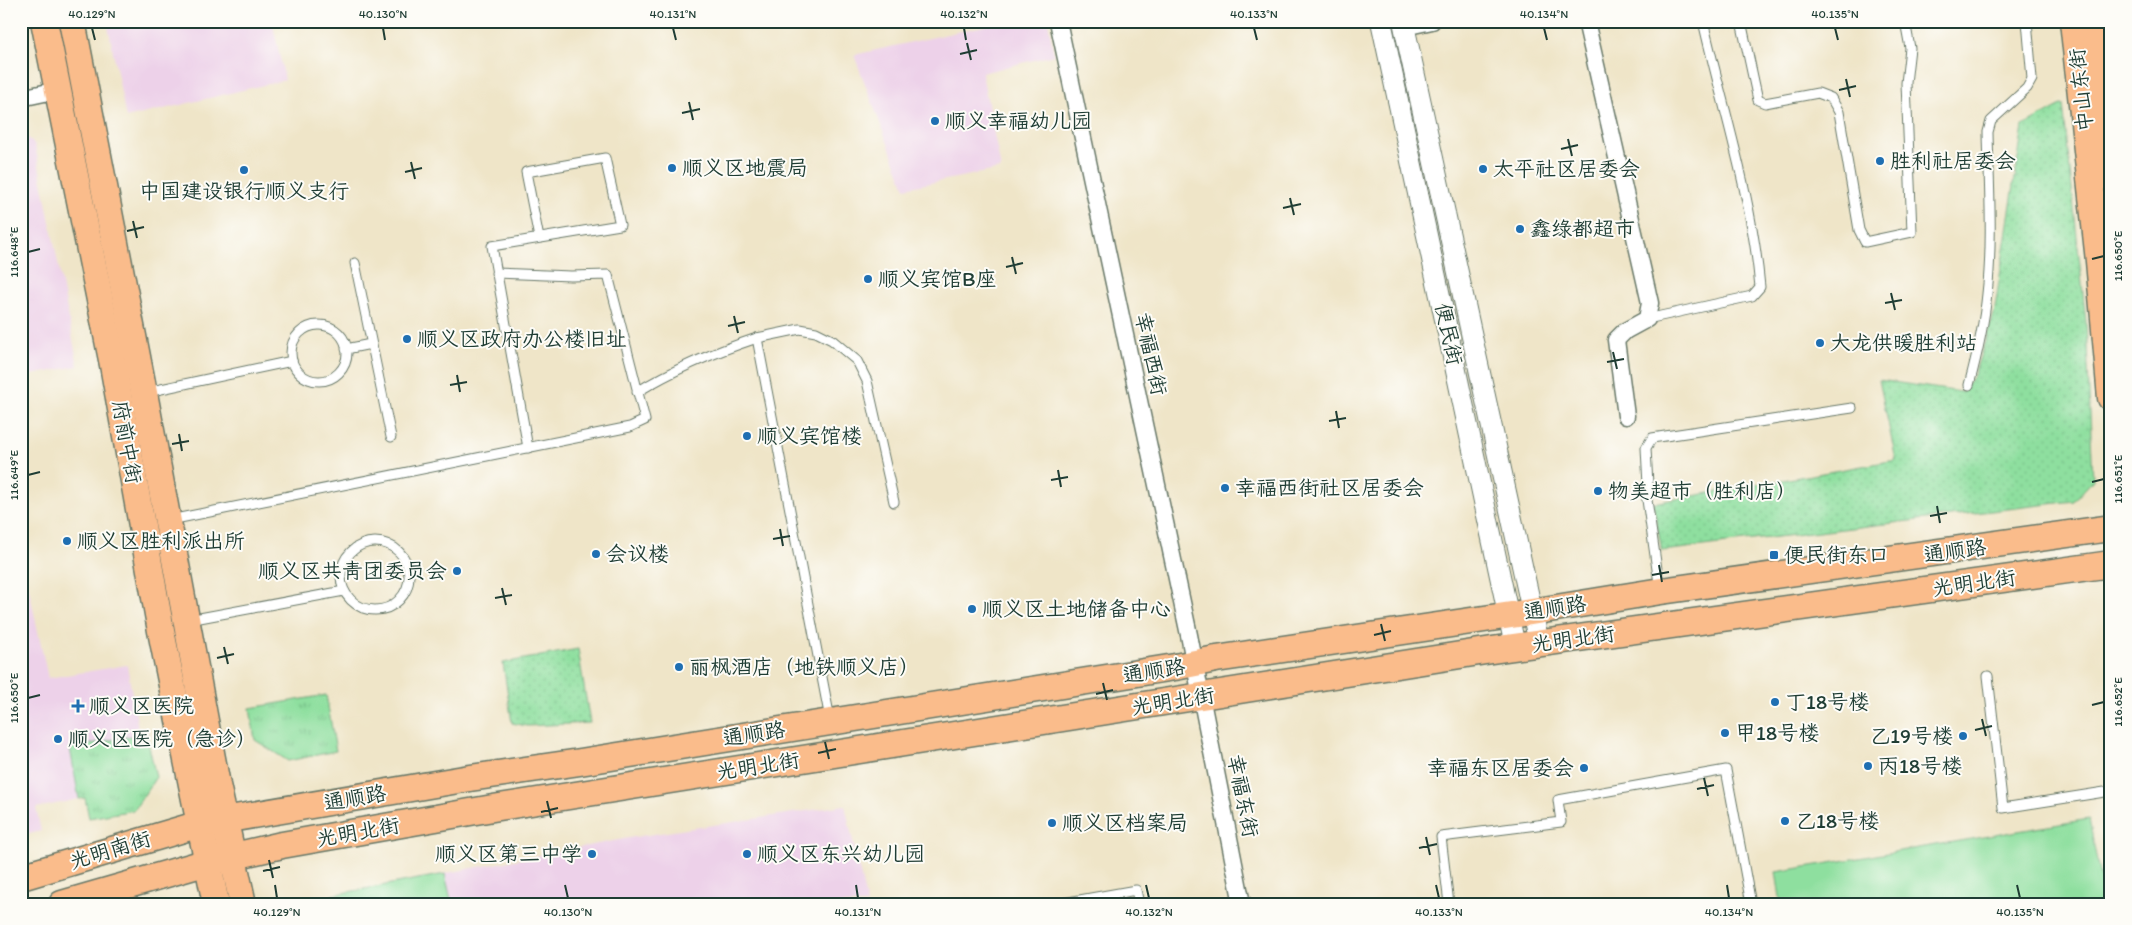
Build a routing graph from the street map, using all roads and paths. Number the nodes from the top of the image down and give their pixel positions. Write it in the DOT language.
graph roads {
  1 [pos="44,21"];
  2 [pos="72,21"];
  3 [pos="1058,21"];
  4 [pos="1381,21"];
  5 [pos="1432,21"];
  6 [pos="1586,21"];
  7 [pos="1703,21"];
  8 [pos="1741,21"];
  9 [pos="1905,21"];
  10 [pos="2027,21"];
  11 [pos="2066,21"];
  12 [pos="2073,21"];
  13 [pos="2092,21"];
  14 [pos="1404,24"];
  15 [pos="2078,58"];
  16 [pos="2105,84"];
  17 [pos="58,90"];
  18 [pos="21,98"];
  19 [pos="2111,178"];
  20 [pos="539,238"];
  21 [pos="355,263"];
  22 [pos="496,273"];
  23 [pos="1648,319"];
  24 [pos="757,338"];
  25 [pos="371,344"];
  26 [pos="346,349"];
  27 [pos="292,361"];
  28 [pos="1969,385"];
  29 [pos="637,392"];
  30 [pos="144,393"];
  31 [pos="2111,398"];
  32 [pos="1852,408"];
  33 [pos="1626,416"];
  34 [pos="391,437"];
  35 [pos="528,448"];
  36 [pos="894,502"];
  37 [pos="167,521"];
  38 [pos="2111,528"];
  39 [pos="2111,564"];
  40 [pos="344,591"];
  41 [pos="1660,591"];
  42 [pos="1520,614"];
  43 [pos="187,621"];
  44 [pos="1527,645"];
  45 [pos="1194,664"];
  46 [pos="1988,676"];
  47 [pos="1200,696"];
  48 [pos="831,721"];
  49 [pos="2111,791"];
  50 [pos="226,819"];
  51 [pos="200,824"];
  52 [pos="234,856"];
  53 [pos="208,862"];
  54 [pos="21,877"];
  55 [pos="62,904"];
  56 [pos="216,904"];
  57 [pos="243,904"];
  58 [pos="1057,904"];
  59 [pos="1139,904"];
  60 [pos="1242,904"];
  61 [pos="1449,904"];
  62 [pos="1751,904"];
  1 -- 17 [label="main road, 府前中街"];
  2 -- 30 [label="main road, 府前中街"];
  3 -- 45 [label="street, 幸福西街"];
  4 -- 42 [label="street, 便民街"];
  5 -- 14 [label="street"];
  6 -- 23 [label="street"];
  7 -- 23 [label="lane"];
  8 -- 9 [label="lane"];
  10 -- 28 [label="lane"];
  11 -- 15 [label="main road"];
  12 -- 15 [label="main road, 中山东街"];
  13 -- 16 [label="main road, 中山东街"];
  14 -- 42 [label="street, 便民街"];
  15 -- 31 [label="main road, 中山东街"];
  16 -- 19 [label="main road, 中山东街"];
  17 -- 18 [label="street"];
  17 -- 51 [label="main road, 府前中街"];
  20 -- 20 [label="lane"];
  20 -- 22 [label="lane"];
  21 -- 25 [label="lane"];
  22 -- 29 [label="lane"];
  22 -- 35 [label="lane"];
  23 -- 33 [label="street"];
  24 -- 29 [label="lane"];
  24 -- 36 [label="lane"];
  24 -- 48 [label="lane"];
  25 -- 26 [label="lane"];
  25 -- 34 [label="lane"];
  26 -- 27 [label="lane"];
  26 -- 27 [label="lane"];
  27 -- 30 [label="lane"];
  29 -- 35 [label="lane"];
  30 -- 37 [label="main road, 府前中街"];
  32 -- 41 [label="lane"];
  35 -- 37 [label="lane"];
  37 -- 43 [label="main road, 府前中街"];
  38 -- 41 [label="main road, 通顺路"];
  39 -- 44 [label="main road, 光明北街"];
  40 -- 40 [label="lane"];
  40 -- 43 [label="lane"];
  41 -- 42 [label="main road, 通顺路"];
  42 -- 44 [label="street, 便民街"];
  42 -- 45 [label="main road, 通顺路"];
  43 -- 50 [label="main road, 府前中街"];
  44 -- 47 [label="main road, 光明北街"];
  45 -- 47 [label="street, 幸福西街"];
  45 -- 48 [label="main road, 通顺路"];
  46 -- 49 [label="lane"];
  47 -- 52 [label="main road, 光明北街"];
  47 -- 60 [label="street, 幸福东街"];
  48 -- 50 [label="main road, 通顺路"];
  50 -- 51 [label="main road, 通顺路"];
  50 -- 52 [label="main road, 府前中街"];
  51 -- 53 [label="main road, 府前中街"];
  51 -- 54 [label="main road, 光明南街"];
  52 -- 53 [label="main road, 光明北街"];
  52 -- 57 [label="main road, 府前中街"];
  53 -- 55 [label="main road"];
  53 -- 56 [label="main road, 府前中街"];
  58 -- 59 [label="lane"];
  61 -- 62 [label="lane"];
}
